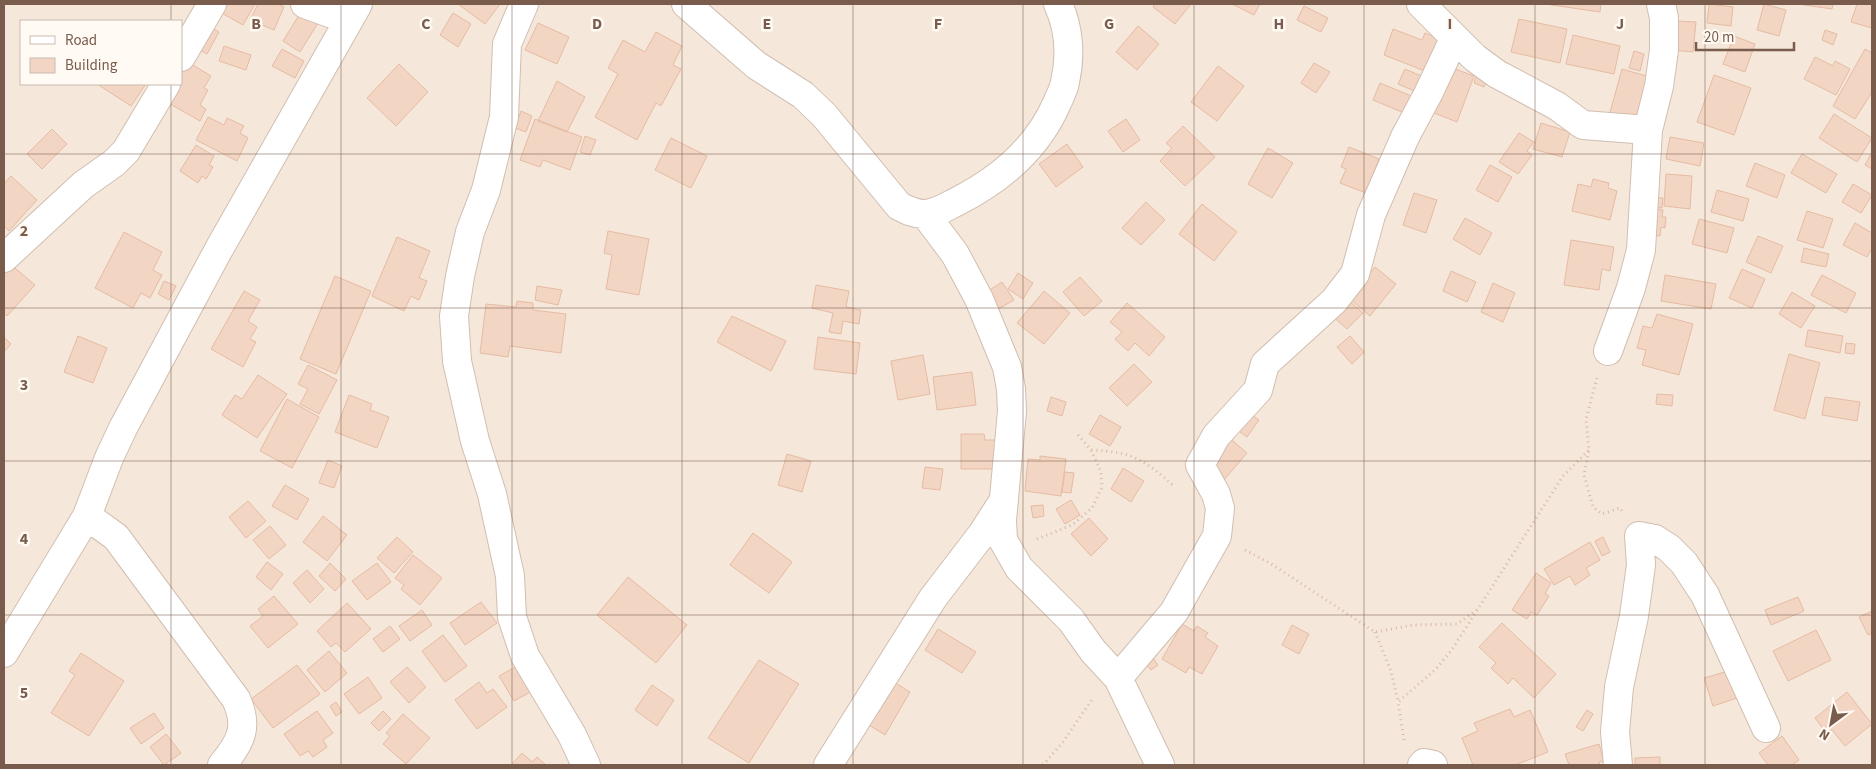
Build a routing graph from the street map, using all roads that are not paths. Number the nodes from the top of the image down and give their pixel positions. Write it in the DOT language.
graph roads {
  1 [pos="212,4"];
  2 [pos="304,4"];
  3 [pos="524,4"];
  4 [pos="686,4"];
  5 [pos="1058,4"];
  6 [pos="1421,4"];
  7 [pos="1661,4"];
  8 [pos="353,12"];
  9 [pos="1454,39"];
  10 [pos="182,55"];
  11 [pos="165,85"];
  12 [pos="1648,130"];
  13 [pos="925,214"];
  14 [pos="4,258"];
  15 [pos="1608,351"];
  16 [pos="1005,499"];
  17 [pos="87,516"];
  18 [pos="4,653"];
  19 [pos="1118,678"];
  20 [pos="1766,728"];
  21 [pos="1414,757"];
  22 [pos="222,765"];
  23 [pos="586,765"];
  24 [pos="828,765"];
  25 [pos="1160,765"];
  26 [pos="1432,765"];
  27 [pos="1618,765"];
  1 -- 10 [label="street"];
  2 -- 8 [label="street"];
  3 -- 23 [label="street"];
  4 -- 13 [label="street"];
  5 -- 13 [label="street"];
  6 -- 9 [label="street"];
  7 -- 12 [label="street"];
  8 -- 17 [label="street"];
  9 -- 12 [label="street"];
  9 -- 19 [label="street"];
  11 -- 14 [label="street"];
  12 -- 15 [label="street"];
  13 -- 16 [label="street"];
  16 -- 19 [label="street"];
  16 -- 24 [label="street"];
  17 -- 18 [label="street"];
  17 -- 22 [label="street"];
  19 -- 25 [label="street"];
  20 -- 27 [label="street"];
  21 -- 26 [label="street"];
}
